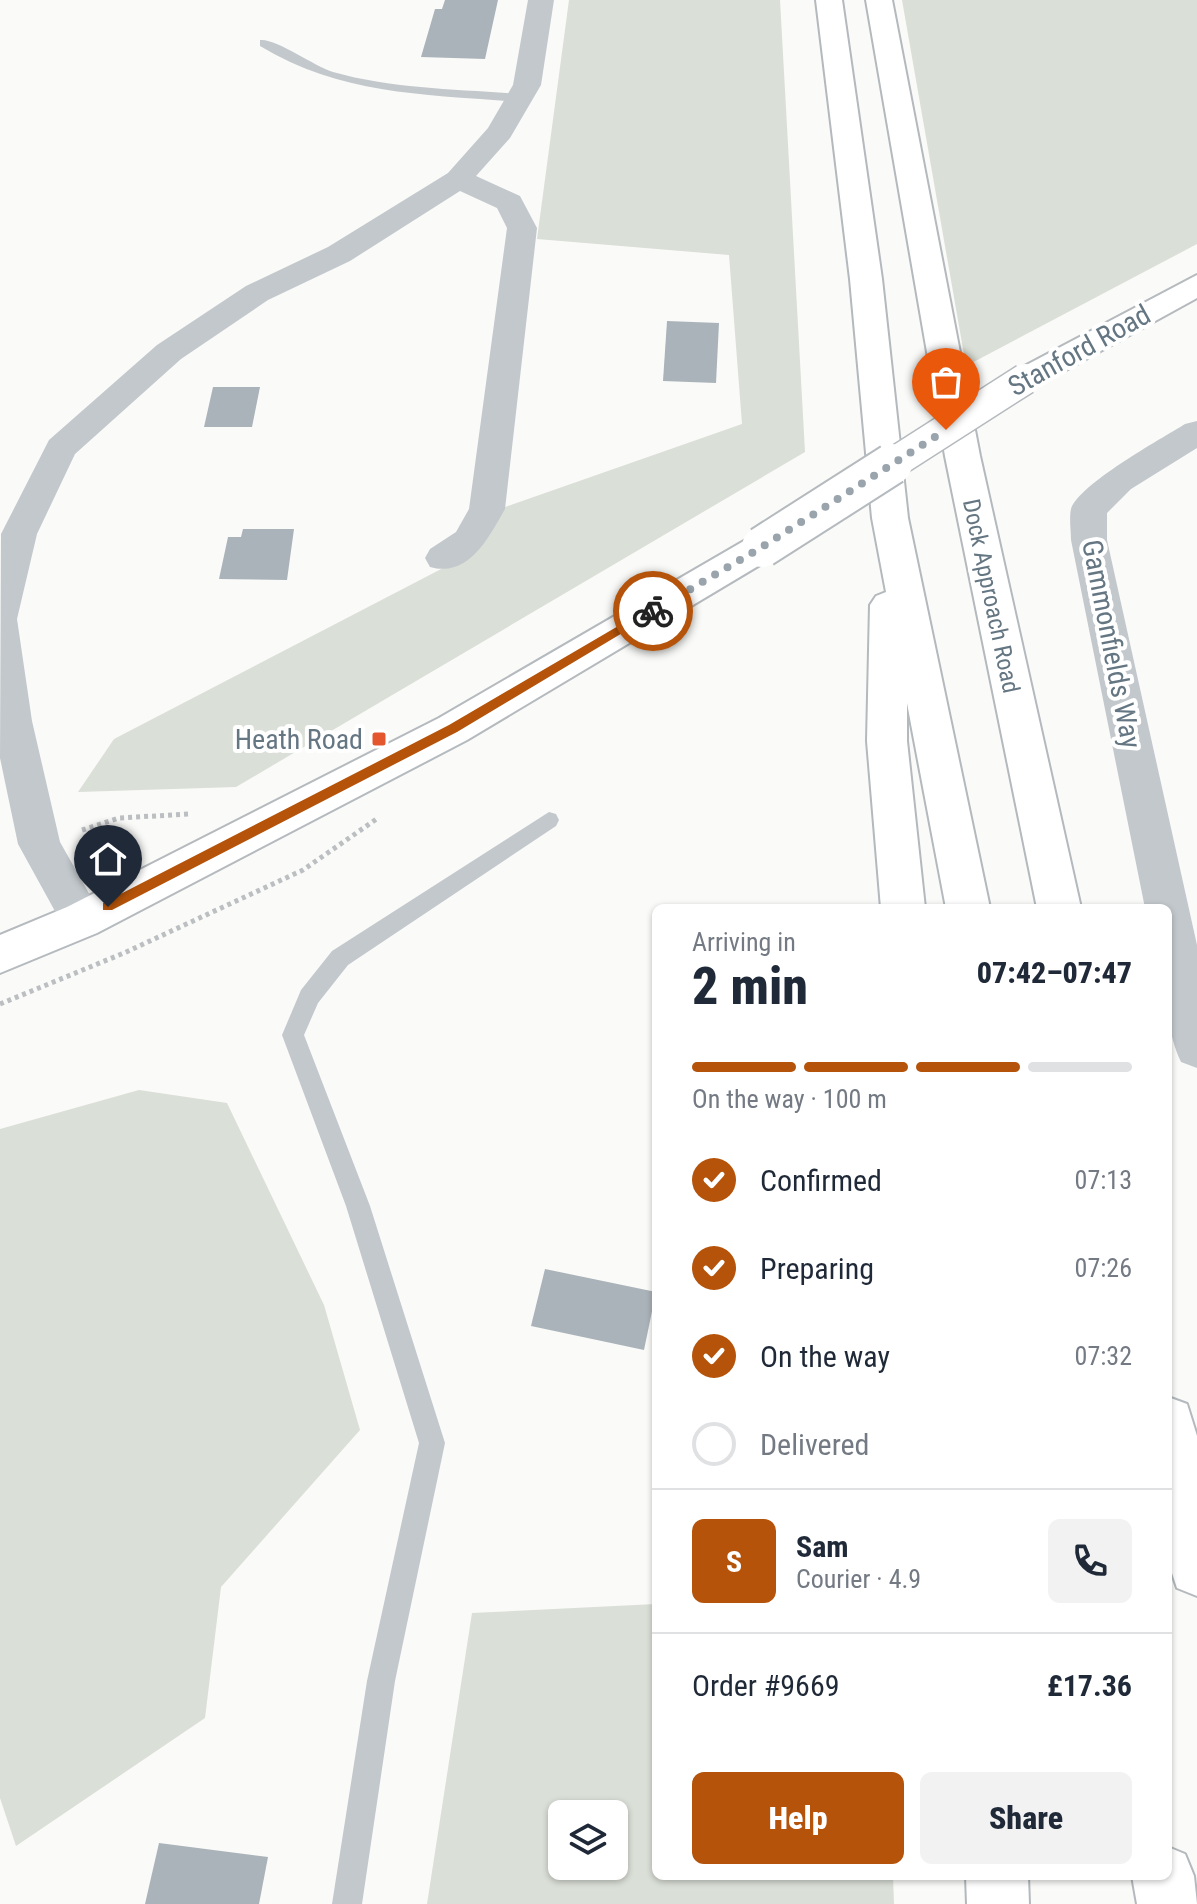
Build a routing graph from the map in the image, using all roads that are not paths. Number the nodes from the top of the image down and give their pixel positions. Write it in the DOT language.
graph roads {
  1 [pos="541,0"];
  2 [pos="829,0"];
  3 [pos="879,0"];
  4 [pos="265,43"];
  5 [pos="519,98"];
  6 [pos="458,179"];
  7 [pos="1197,285"];
  8 [pos="1197,432"];
  9 [pos="890,518"];
  10 [pos="443,558"];
  11 [pos="0,620"];
  12 [pos="549,820"];
  13 [pos="903,904"];
  14 [pos="967,904"];
  15 [pos="1058,904"];
  16 [pos="1167,904"];
  17 [pos="82,920"];
  18 [pos="1172,929"];
  19 [pos="0,955"];
  20 [pos="1197,1048"];
  21 [pos="1172,1443"];
  22 [pos="1197,1568"];
  23 [pos="997,1880"];
  24 [pos="1164,1880"];
  25 [pos="347,1904"];
  26 [pos="998,1904"];
  27 [pos="1168,1904"];
  1 -- 5 [label="street"];
  2 -- 9 [label="main road"];
  3 -- 15 [label="main road, Dock Approach Road"];
  4 -- 5 [label="lane"];
  5 -- 6 [label="street"];
  6 -- 10 [label="street"];
  6 -- 11 [label="street"];
  7 -- 17 [label="main road, Stanford Road, bridge"];
  8 -- 16 [label="street, Gammonfields Way"];
  9 -- 13 [label="main road"];
  9 -- 14 [label="main road"];
  11 -- 17 [label="street"];
  12 -- 25 [label="lane"];
  17 -- 19 [label="main road, Stanford Road"];
  18 -- 20 [label="street, Gammonfields Way"];
  21 -- 22 [label="main road"];
  23 -- 26 [label="main road"];
  24 -- 27 [label="main road"];
}
